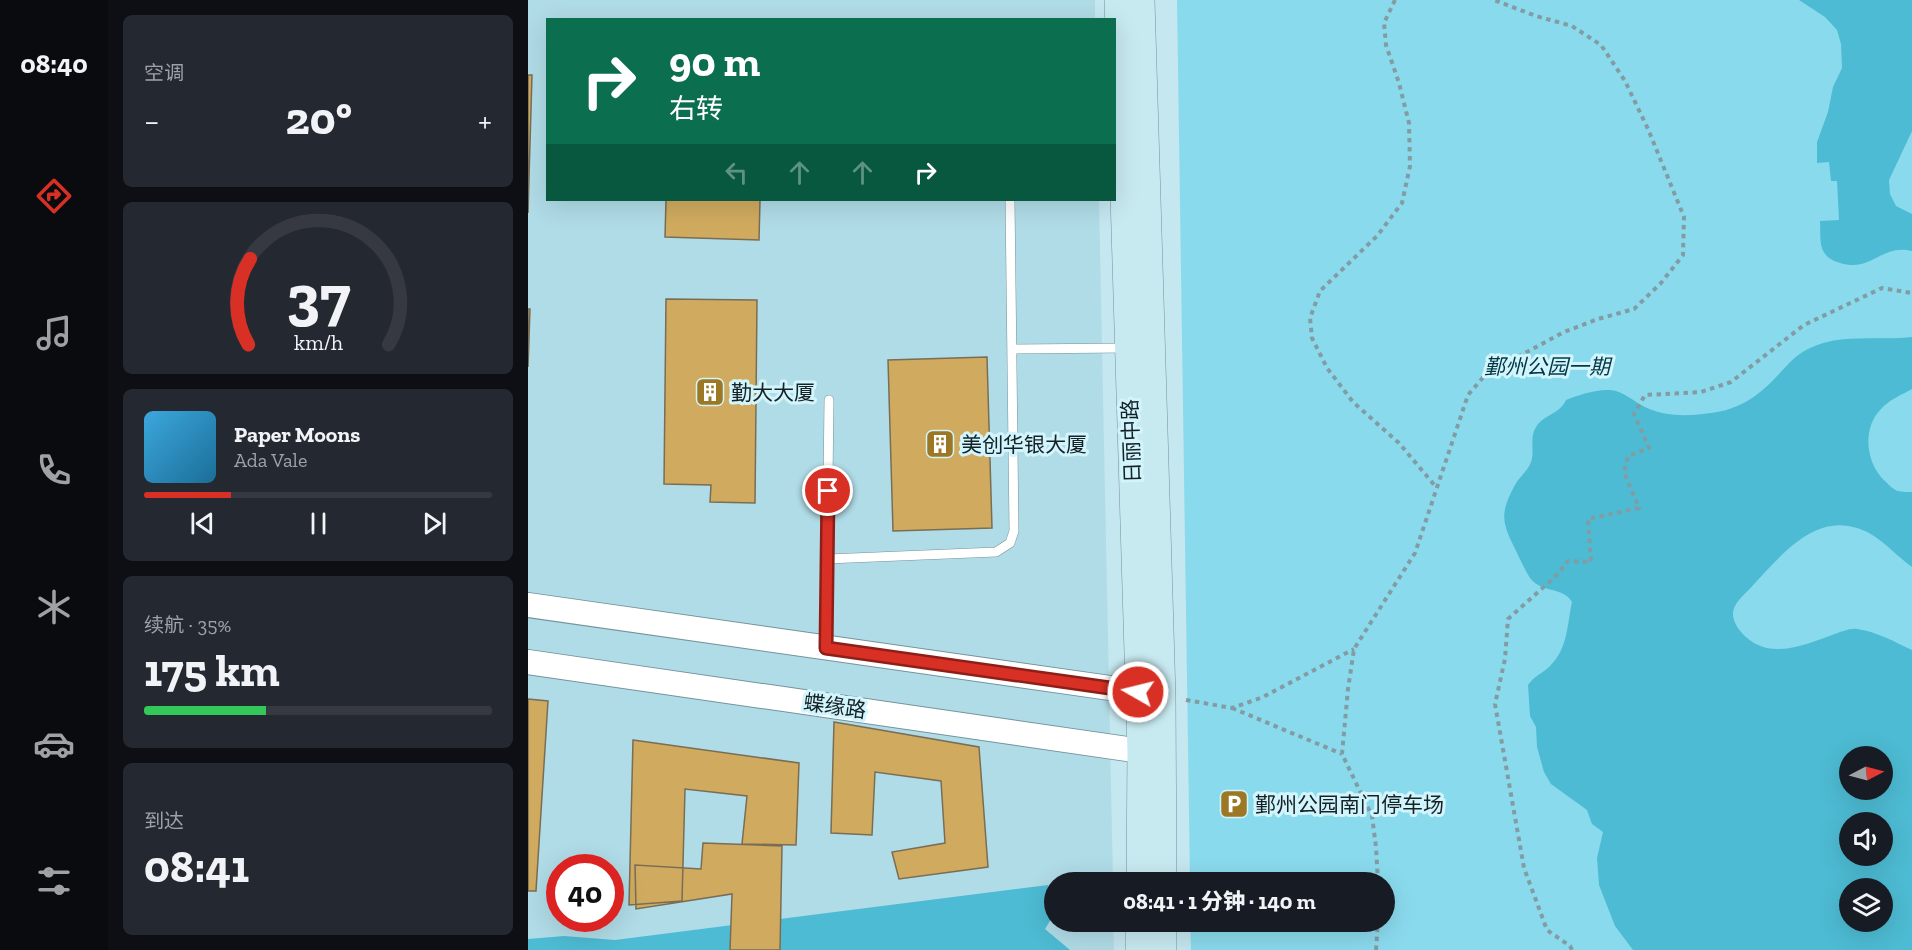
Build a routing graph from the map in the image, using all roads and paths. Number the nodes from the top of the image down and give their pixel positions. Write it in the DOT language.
graph roads {
  1 [pos="1118,0"];
  2 [pos="1141,0"];
  3 [pos="1395,0"];
  4 [pos="1494,0"];
  5 [pos="1010,201"];
  6 [pos="1912,293"];
  7 [pos="1128,348"];
  8 [pos="1012,349"];
  9 [pos="829,400"];
  10 [pos="1437,487"];
  11 [pos="827,560"];
  12 [pos="528,605"];
  13 [pos="826,648"];
  14 [pos="1354,649"];
  15 [pos="528,662"];
  16 [pos="1150,694"];
  17 [pos="1232,708"];
  18 [pos="1141,752"];
  19 [pos="1342,754"];
  20 [pos="1140,872"];
  21 [pos="1162,872"];
  22 [pos="1377,872"];
  23 [pos="1139,932"];
  24 [pos="1163,932"];
  25 [pos="1377,932"];
  26 [pos="1139,950"];
  27 [pos="1163,950"];
  28 [pos="1376,950"];
  29 [pos="1572,950"];
  1 -- 7 [label="main road, 日丽中路"];
  2 -- 16 [label="main road, 日丽中路"];
  3 -- 10 [label="path"];
  4 -- 10 [label="path"];
  5 -- 8 [label="lane"];
  6 -- 29 [label="path"];
  7 -- 8 [label="lane"];
  7 -- 16 [label="main road, 日丽中路"];
  8 -- 11 [label="lane"];
  9 -- 11 [label="lane"];
  10 -- 14 [label="path"];
  11 -- 13 [label="lane"];
  12 -- 13 [label="street"];
  13 -- 16 [label="street"];
  14 -- 17 [label="path"];
  14 -- 19 [label="path"];
  15 -- 18 [label="street, 蝶缘路"];
  16 -- 17 [label="path"];
  16 -- 18 [label="main road, 日丽中路"];
  16 -- 21 [label="main road"];
  17 -- 19 [label="path"];
  18 -- 20 [label="main road, 日丽中路"];
  19 -- 22 [label="path"];
  23 -- 26 [label="main road"];
  24 -- 27 [label="main road"];
  25 -- 28 [label="path"];
}
